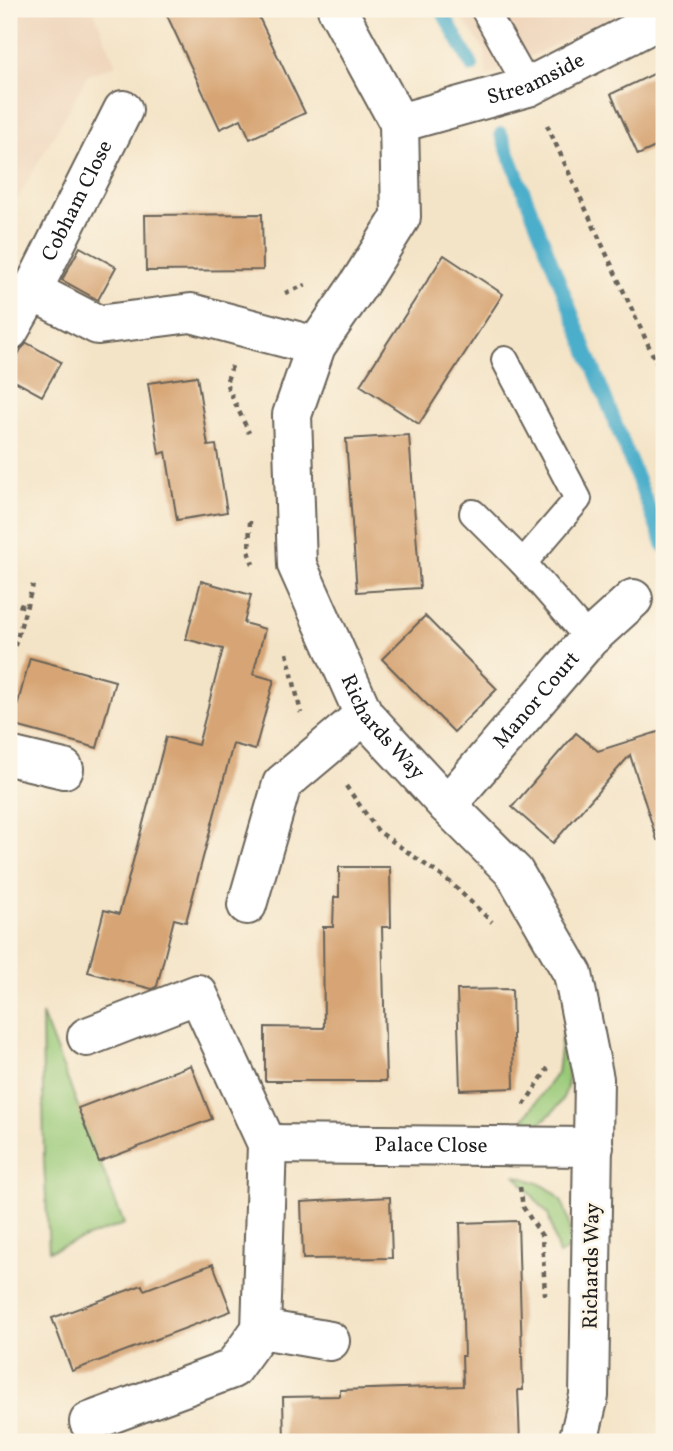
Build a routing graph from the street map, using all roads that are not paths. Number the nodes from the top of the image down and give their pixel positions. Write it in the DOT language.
graph roads {
  1 [pos="337,9"];
  2 [pos="484,9"];
  3 [pos="664,17"];
  4 [pos="528,87"];
  5 [pos="123,110"];
  6 [pos="399,123"];
  7 [pos="32,291"];
  8 [pos="9,331"];
  9 [pos="316,346"];
  10 [pos="505,360"];
  11 [pos="473,513"];
  12 [pos="523,563"];
  13 [pos="633,599"];
  14 [pos="589,639"];
  15 [pos="364,715"];
  16 [pos="9,756"];
  17 [pos="64,769"];
  18 [pos="447,805"];
  19 [pos="247,905"];
  20 [pos="87,1037"];
  21 [pos="267,1144"];
  22 [pos="594,1147"];
  23 [pos="261,1329"];
  24 [pos="330,1341"];
  25 [pos="89,1422"];
  26 [pos="578,1442"];
  1 -- 6 [label="street, Richards Way"];
  2 -- 4 [label="lane"];
  3 -- 4 [label="street, Streamside"];
  4 -- 6 [label="street, Streamside"];
  5 -- 7 [label="street, Cobham Close"];
  6 -- 9 [label="street, Richards Way"];
  7 -- 8 [label="street, Cobham Close"];
  7 -- 9 [label="street"];
  9 -- 15 [label="street, Richards Way"];
  10 -- 12 [label="lane"];
  11 -- 12 [label="lane"];
  12 -- 14 [label="lane"];
  13 -- 14 [label="street, Manor Court"];
  14 -- 18 [label="street, Manor Court"];
  15 -- 18 [label="street, Richards Way"];
  15 -- 19 [label="street"];
  16 -- 17 [label="street"];
  18 -- 22 [label="street, Richards Way"];
  20 -- 21 [label="street"];
  21 -- 22 [label="street, Palace Close"];
  21 -- 23 [label="street"];
  22 -- 26 [label="street, Richards Way"];
  23 -- 24 [label="street"];
  23 -- 25 [label="street"];
}
